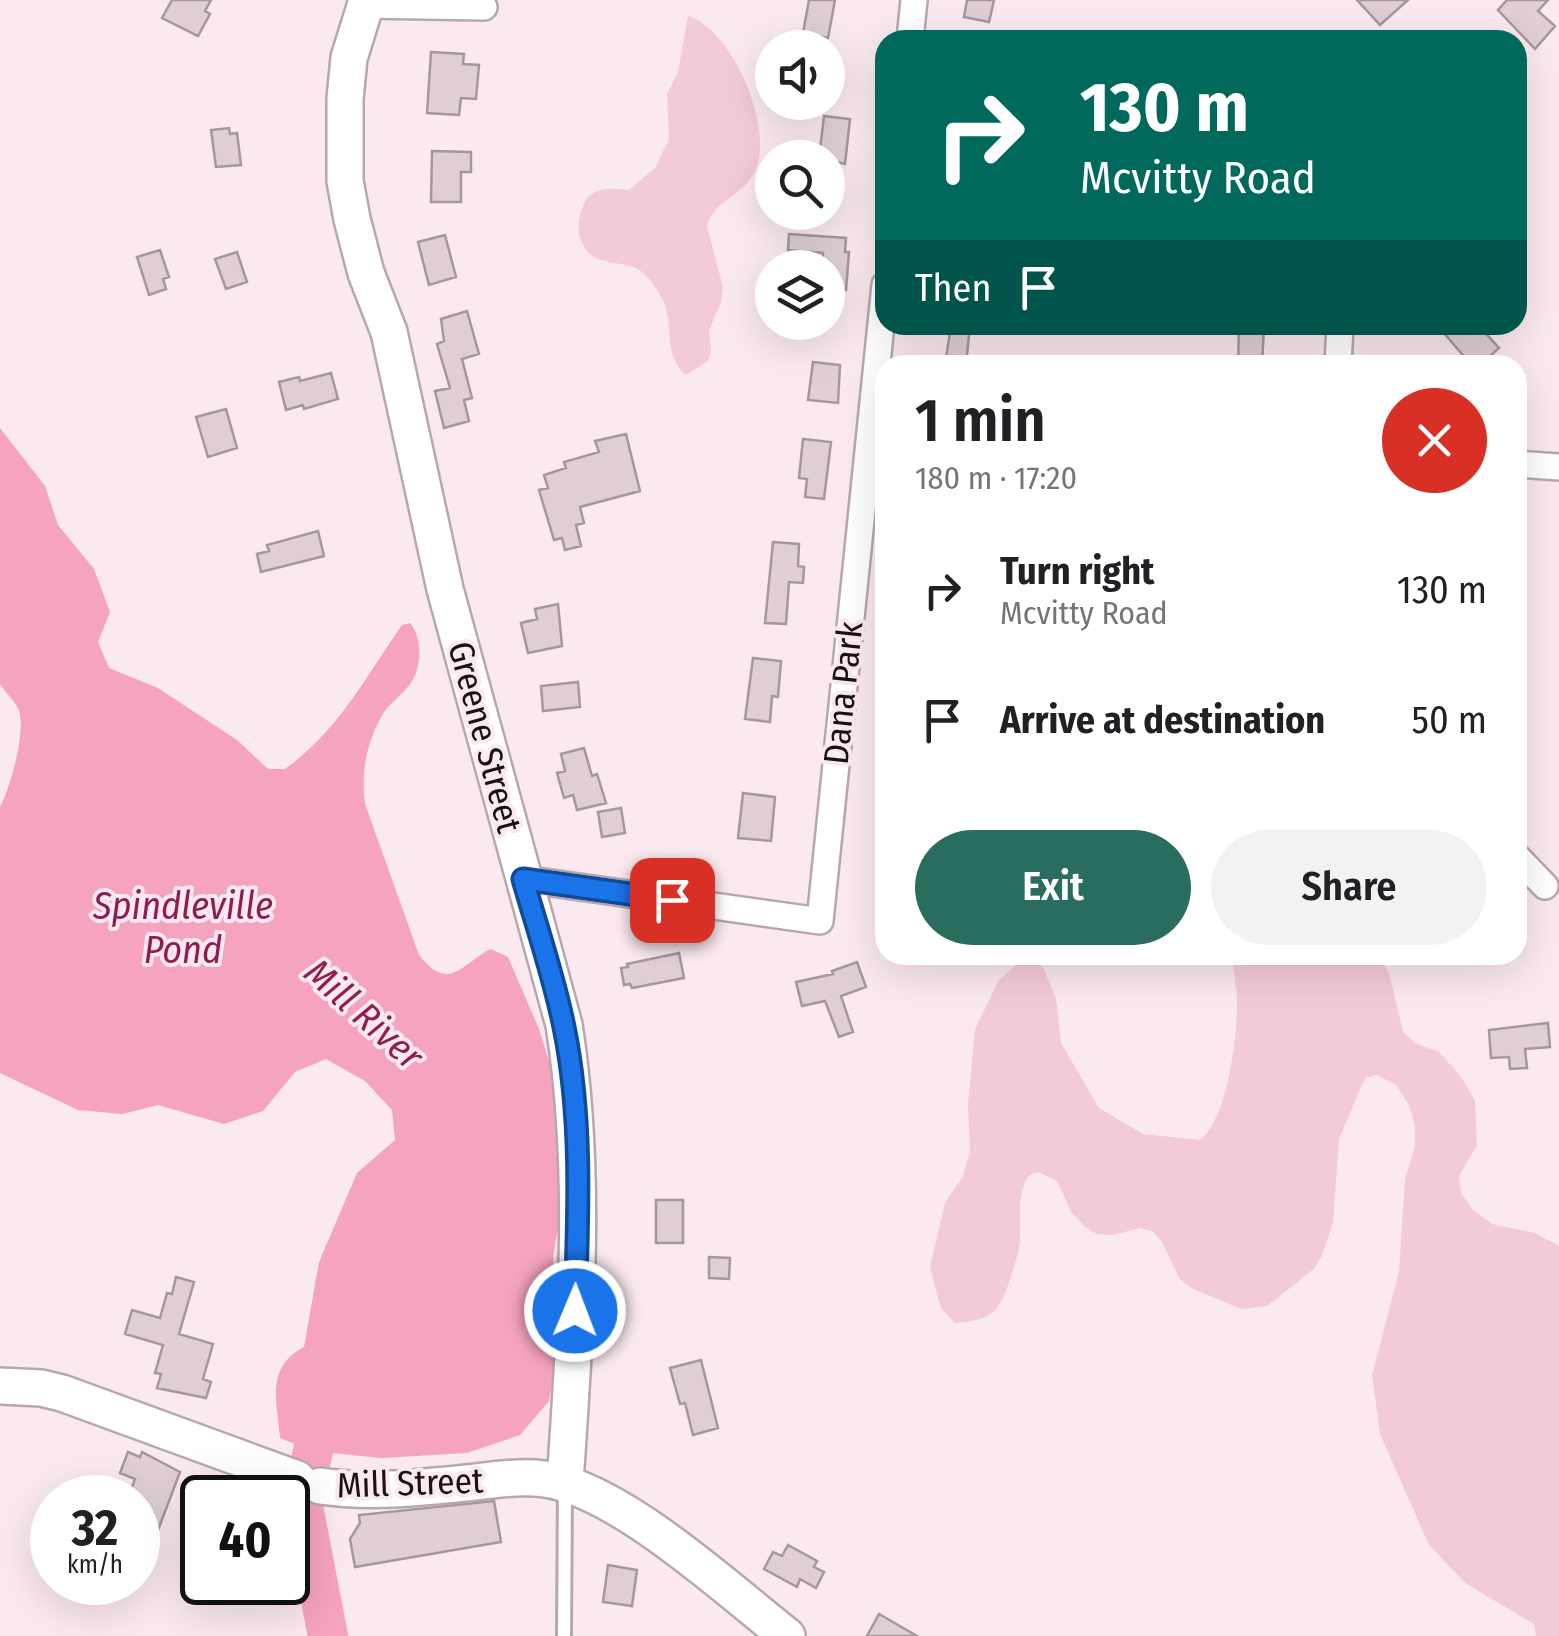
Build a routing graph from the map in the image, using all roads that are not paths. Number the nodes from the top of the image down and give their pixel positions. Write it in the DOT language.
graph roads {
  1 [pos="914,0"];
  2 [pos="366,2"];
  3 [pos="484,7"];
  4 [pos="911,30"];
  5 [pos="875,384"];
  6 [pos="1527,465"];
  7 [pos="1559,467"];
  8 [pos="1527,868"];
  9 [pos="523,879"];
  10 [pos="1544,886"];
  11 [pos="0,1386"];
  12 [pos="566,1483"];
  13 [pos="564,1636"];
  14 [pos="787,1636"];
  1 -- 4 [label="street"];
  2 -- 3 [label="street"];
  2 -- 9 [label="street, Greene Street"];
  5 -- 9 [label="street, Dana Park"];
  6 -- 7 [label="street"];
  8 -- 10 [label="street"];
  9 -- 12 [label="street, Greene Street"];
  11 -- 12 [label="street, Mill Street"];
  12 -- 13 [label="lane"];
  12 -- 14 [label="street, Mill Street"];
}
